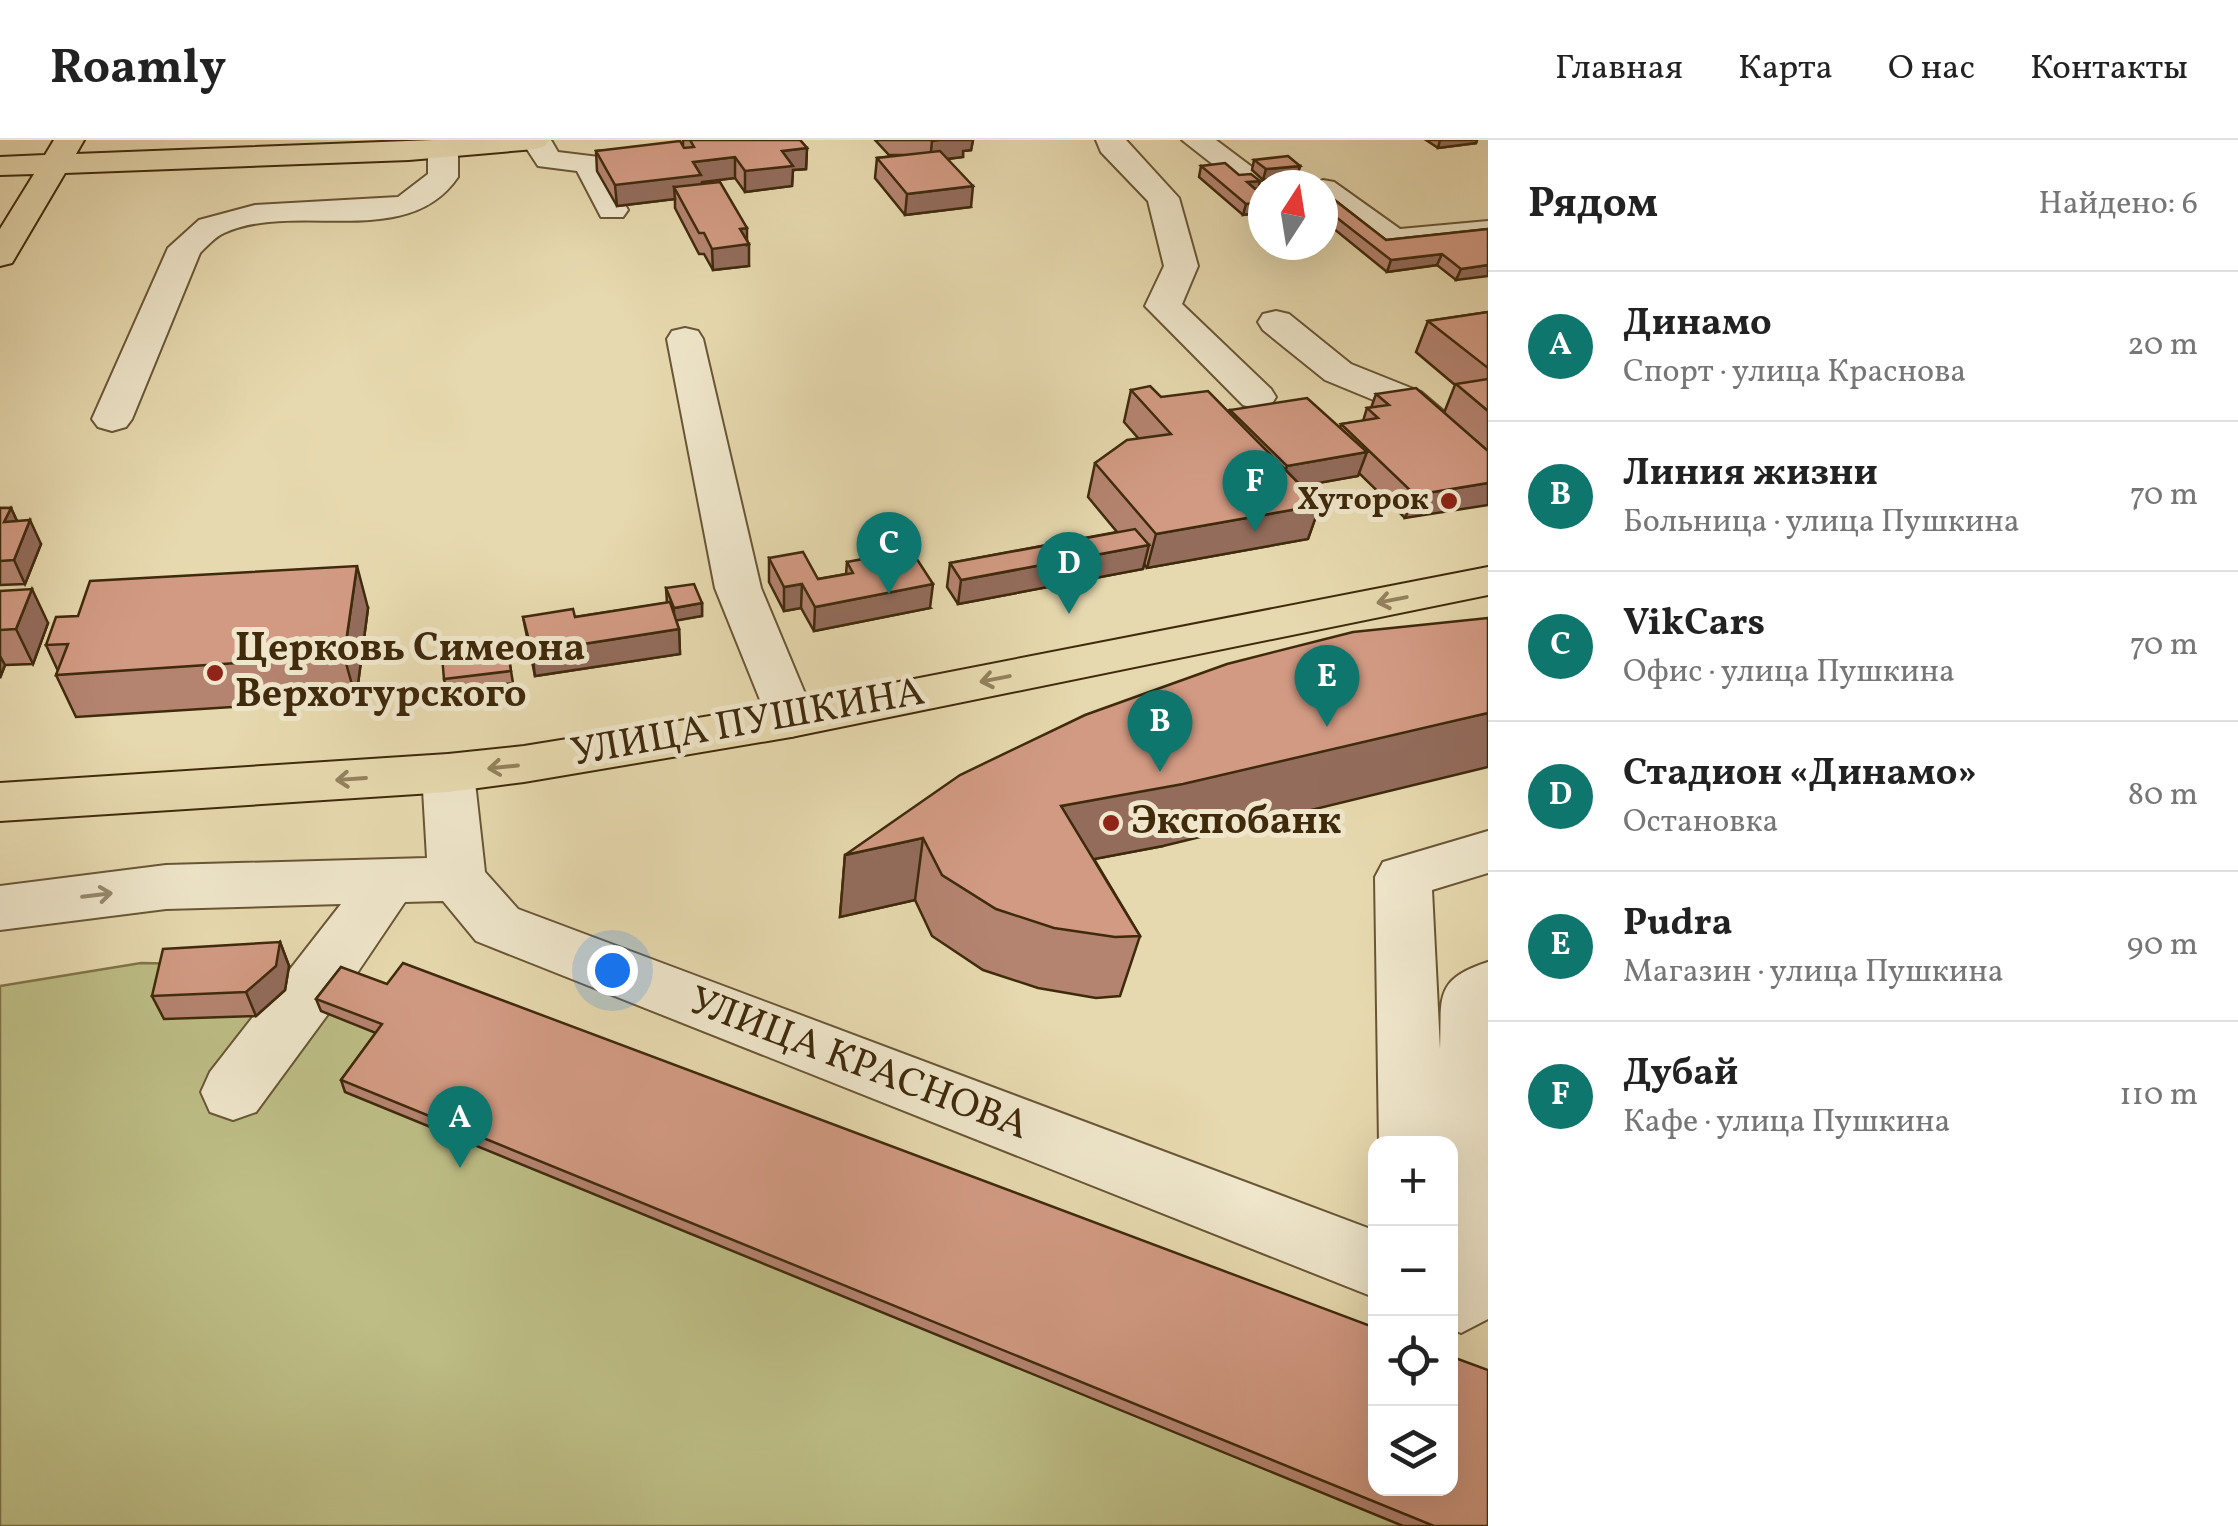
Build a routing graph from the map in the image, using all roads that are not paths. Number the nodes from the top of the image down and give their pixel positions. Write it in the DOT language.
graph roads {
  1 [pos="535,140"];
  2 [pos="1111,140"];
  3 [pos="1198,140"];
  4 [pos="460,145"];
  5 [pos="62,152"];
  6 [pos="0,166"];
  7 [pos="1248,177"];
  8 [pos="1338,200"];
  9 [pos="612,210"];
  10 [pos="1488,230"];
  11 [pos="0,256"];
  12 [pos="1276,322"];
  13 [pos="684,338"];
  14 [pos="1257,397"];
  15 [pos="112,419"];
  16 [pos="1488,470"];
  17 [pos="1488,580"];
  18 [pos="790,720"];
  19 [pos="448,773"];
  20 [pos="0,802"];
  21 [pos="1488,852"];
  22 [pos="457,879"];
  23 [pos="388,882"];
  24 [pos="0,908"];
  25 [pos="1488,986"];
  26 [pos="233,1092"];
  27 [pos="1412,1136"];
  28 [pos="1368,1263"];
  29 [pos="1466,1300"];
  1 -- 4 [label="main road"];
  1 -- 9 [label="street"];
  2 -- 14 [label="street"];
  3 -- 7 [label="street"];
  4 -- 5 [label="main road"];
  4 -- 15 [label="street"];
  5 -- 6 [label="main road"];
  5 -- 11 [label="main road"];
  8 -- 10 [label="street"];
  12 -- 16 [label="street"];
  13 -- 18 [label="street"];
  17 -- 18 [label="main road, УЛИЦА ПУШКИНА, one-way"];
  18 -- 19 [label="main road, УЛИЦА ПУШКИНА, one-way"];
  19 -- 20 [label="main road, УЛИЦА ПУШКИНА, one-way"];
  19 -- 22 [label="street"];
  21 -- 27 [label="street"];
  22 -- 23 [label="street"];
  22 -- 28 [label="street, УЛИЦА КРАСНОВА"];
  24 -- 23 [label="street, one-way"];
  23 -- 26 [label="street"];
  25 -- 29 [label="street"];
}
